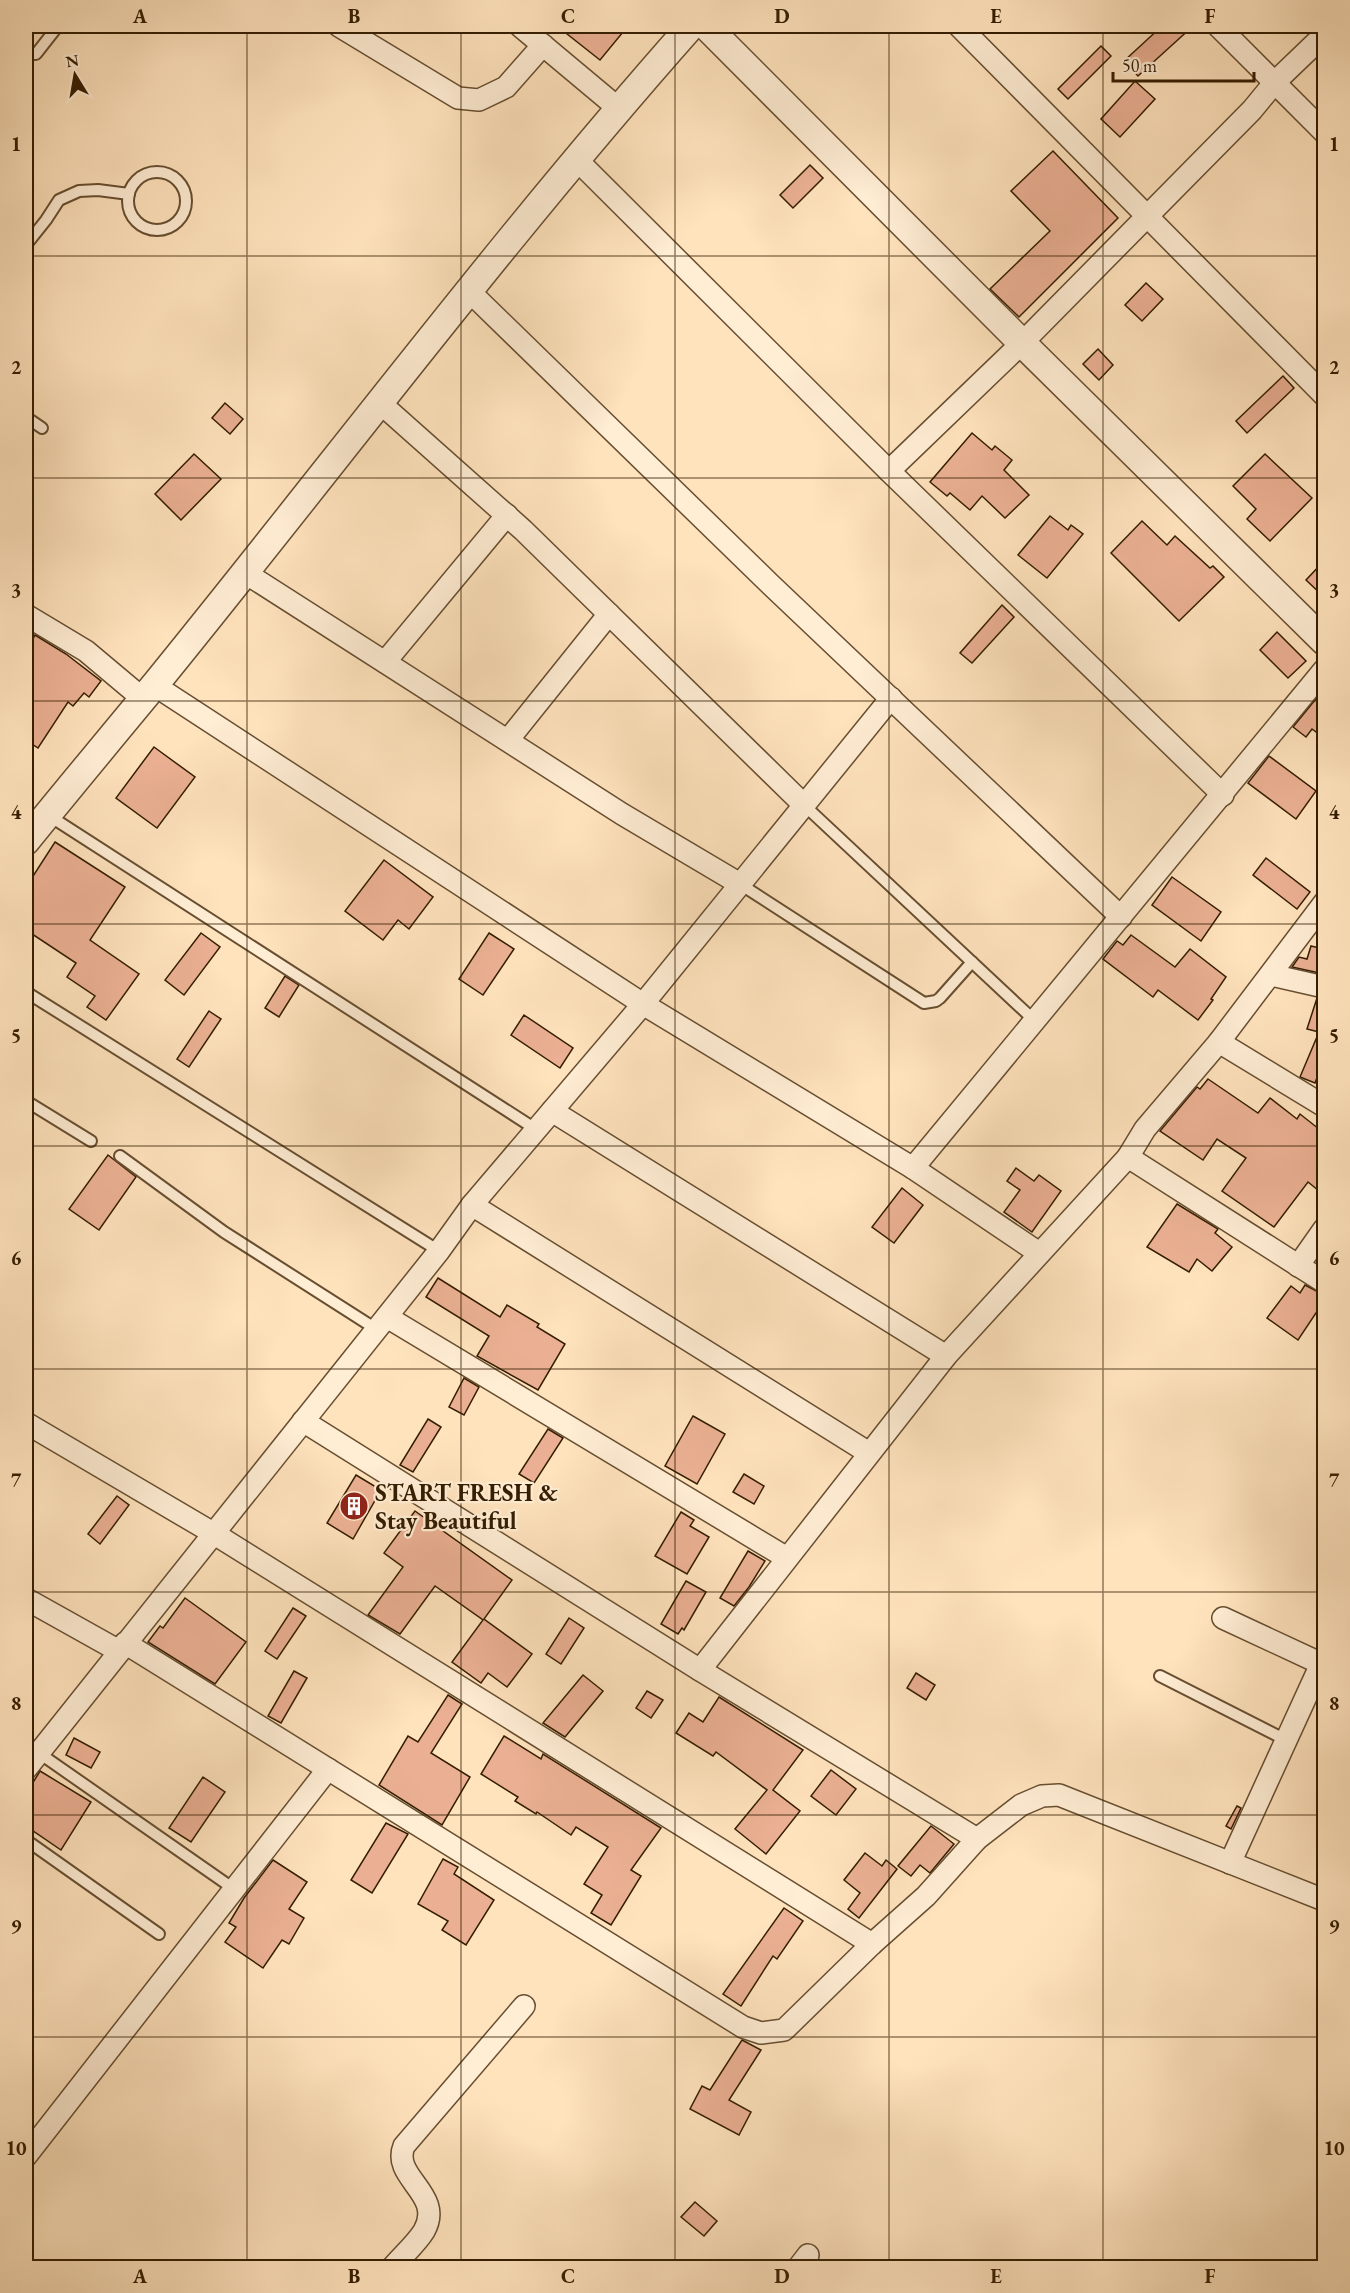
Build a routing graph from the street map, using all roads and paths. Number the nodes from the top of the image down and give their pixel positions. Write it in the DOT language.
graph roads {
  1 [pos="58,26"];
  2 [pos="339,26"];
  3 [pos="520,26"];
  4 [pos="691,26"];
  5 [pos="706,26"];
  6 [pos="959,26"];
  7 [pos="1218,26"];
  8 [pos="1324,35"];
  9 [pos="543,45"];
  10 [pos="26,54"];
  11 [pos="1275,82"];
  12 [pos="618,108"];
  13 [pos="1324,132"];
  14 [pos="576,159"];
  15 [pos="129,194"];
  16 [pos="1147,218"];
  17 [pos="26,245"];
  18 [pos="468,290"];
  19 [pos="1022,343"];
  20 [pos="1324,395"];
  21 [pos="379,402"];
  22 [pos="26,417"];
  23 [pos="42,428"];
  24 [pos="889,471"];
  25 [pos="507,515"];
  26 [pos="244,572"];
  27 [pos="609,614"];
  28 [pos="26,615"];
  29 [pos="1324,641"];
  30 [pos="385,662"];
  31 [pos="1324,670"];
  32 [pos="148,691"];
  33 [pos="891,698"];
  34 [pos="507,740"];
  35 [pos="1223,795"];
  36 [pos="804,806"];
  37 [pos="48,815"];
  38 [pos="26,841"];
  39 [pos="740,884"];
  40 [pos="1324,903"];
  41 [pos="1121,917"];
  42 [pos="972,963"];
  43 [pos="1271,975"];
  44 [pos="1324,987"];
  45 [pos="26,992"];
  46 [pos="643,1004"];
  47 [pos="1035,1021"];
  48 [pos="1219,1042"];
  49 [pos="26,1101"];
  50 [pos="1324,1106"];
  51 [pos="552,1111"];
  52 [pos="537,1130"];
  53 [pos="91,1141"];
  54 [pos="120,1156"];
  55 [pos="1128,1157"];
  56 [pos="913,1168"];
  57 [pos="472,1205"];
  58 [pos="1324,1228"];
  59 [pos="439,1251"];
  60 [pos="1039,1253"];
  61 [pos="1298,1266"];
  62 [pos="1324,1282"];
  63 [pos="381,1323"];
  64 [pos="946,1356"];
  65 [pos="303,1421"];
  66 [pos="26,1423"];
  67 [pos="869,1453"];
  68 [pos="213,1533"];
  69 [pos="787,1558"];
  70 [pos="26,1599"];
  71 [pos="1223,1618"];
  72 [pos="122,1647"];
  73 [pos="1323,1664"];
  74 [pos="700,1670"];
  75 [pos="1160,1676"];
  76 [pos="1286,1740"];
  77 [pos="32,1761"];
  78 [pos="328,1769"];
  79 [pos="977,1839"];
  80 [pos="26,1840"];
  81 [pos="1230,1863"];
  82 [pos="234,1890"];
  83 [pos="1324,1900"];
  84 [pos="159,1934"];
  85 [pos="872,1944"];
  86 [pos="524,2006"];
  87 [pos="26,2156"];
  88 [pos="392,2268"];
  1 -- 10 [label="lane"];
  2 -- 9 [label="street"];
  3 -- 9 [label="street"];
  4 -- 12 [label="street"];
  5 -- 19 [label="street"];
  6 -- 16 [label="street"];
  7 -- 11 [label="street"];
  8 -- 11 [label="street"];
  9 -- 12 [label="street"];
  11 -- 13 [label="street"];
  11 -- 16 [label="street"];
  12 -- 14 [label="street"];
  14 -- 18 [label="street"];
  14 -- 24 [label="street"];
  15 -- 15 [label="lane"];
  15 -- 17 [label="lane"];
  16 -- 19 [label="street"];
  16 -- 20 [label="street"];
  18 -- 21 [label="street"];
  18 -- 33 [label="street"];
  19 -- 24 [label="street"];
  19 -- 29 [label="street"];
  21 -- 25 [label="street"];
  21 -- 26 [label="street"];
  22 -- 23 [label="lane"];
  24 -- 35 [label="street"];
  25 -- 27 [label="street"];
  25 -- 30 [label="street"];
  26 -- 30 [label="street"];
  26 -- 32 [label="street"];
  27 -- 34 [label="street"];
  27 -- 36 [label="street"];
  28 -- 32 [label="street"];
  30 -- 34 [label="street"];
  31 -- 35 [label="street"];
  32 -- 37 [label="street"];
  32 -- 46 [label="street"];
  33 -- 36 [label="street"];
  33 -- 41 [label="street"];
  34 -- 39 [label="street"];
  35 -- 41 [label="street"];
  36 -- 39 [label="street"];
  36 -- 42 [label="lane"];
  37 -- 38 [label="street"];
  37 -- 52 [label="lane"];
  39 -- 42 [label="lane"];
  39 -- 46 [label="street"];
  40 -- 43 [label="street"];
  41 -- 47 [label="street"];
  42 -- 47 [label="lane"];
  43 -- 44 [label="street"];
  43 -- 48 [label="street"];
  45 -- 59 [label="lane"];
  46 -- 51 [label="street"];
  46 -- 56 [label="street"];
  47 -- 56 [label="street"];
  48 -- 50 [label="street"];
  48 -- 55 [label="street"];
  49 -- 53 [label="lane"];
  51 -- 52 [label="street"];
  51 -- 64 [label="street"];
  52 -- 57 [label="street"];
  54 -- 63 [label="lane"];
  55 -- 60 [label="street"];
  55 -- 61 [label="street"];
  56 -- 60 [label="street"];
  57 -- 59 [label="street"];
  57 -- 67 [label="street"];
  58 -- 61 [label="street"];
  59 -- 63 [label="street"];
  60 -- 64 [label="street"];
  61 -- 62 [label="street"];
  63 -- 65 [label="street"];
  63 -- 69 [label="street"];
  64 -- 67 [label="street"];
  65 -- 68 [label="street"];
  65 -- 74 [label="street"];
  66 -- 68 [label="street"];
  67 -- 69 [label="street"];
  68 -- 72 [label="street"];
  68 -- 85 [label="street"];
  69 -- 74 [label="street"];
  70 -- 72 [label="street"];
  71 -- 73 [label="street"];
  72 -- 77 [label="street"];
  72 -- 78 [label="street"];
  73 -- 76 [label="street"];
  74 -- 79 [label="street"];
  75 -- 76 [label="lane"];
  76 -- 81 [label="street"];
  77 -- 82 [label="lane"];
  78 -- 82 [label="street"];
  78 -- 85 [label="street"];
  79 -- 81 [label="street"];
  79 -- 85 [label="street"];
  80 -- 84 [label="lane"];
  81 -- 83 [label="street"];
  82 -- 87 [label="street"];
  86 -- 88 [label="street"];
}
